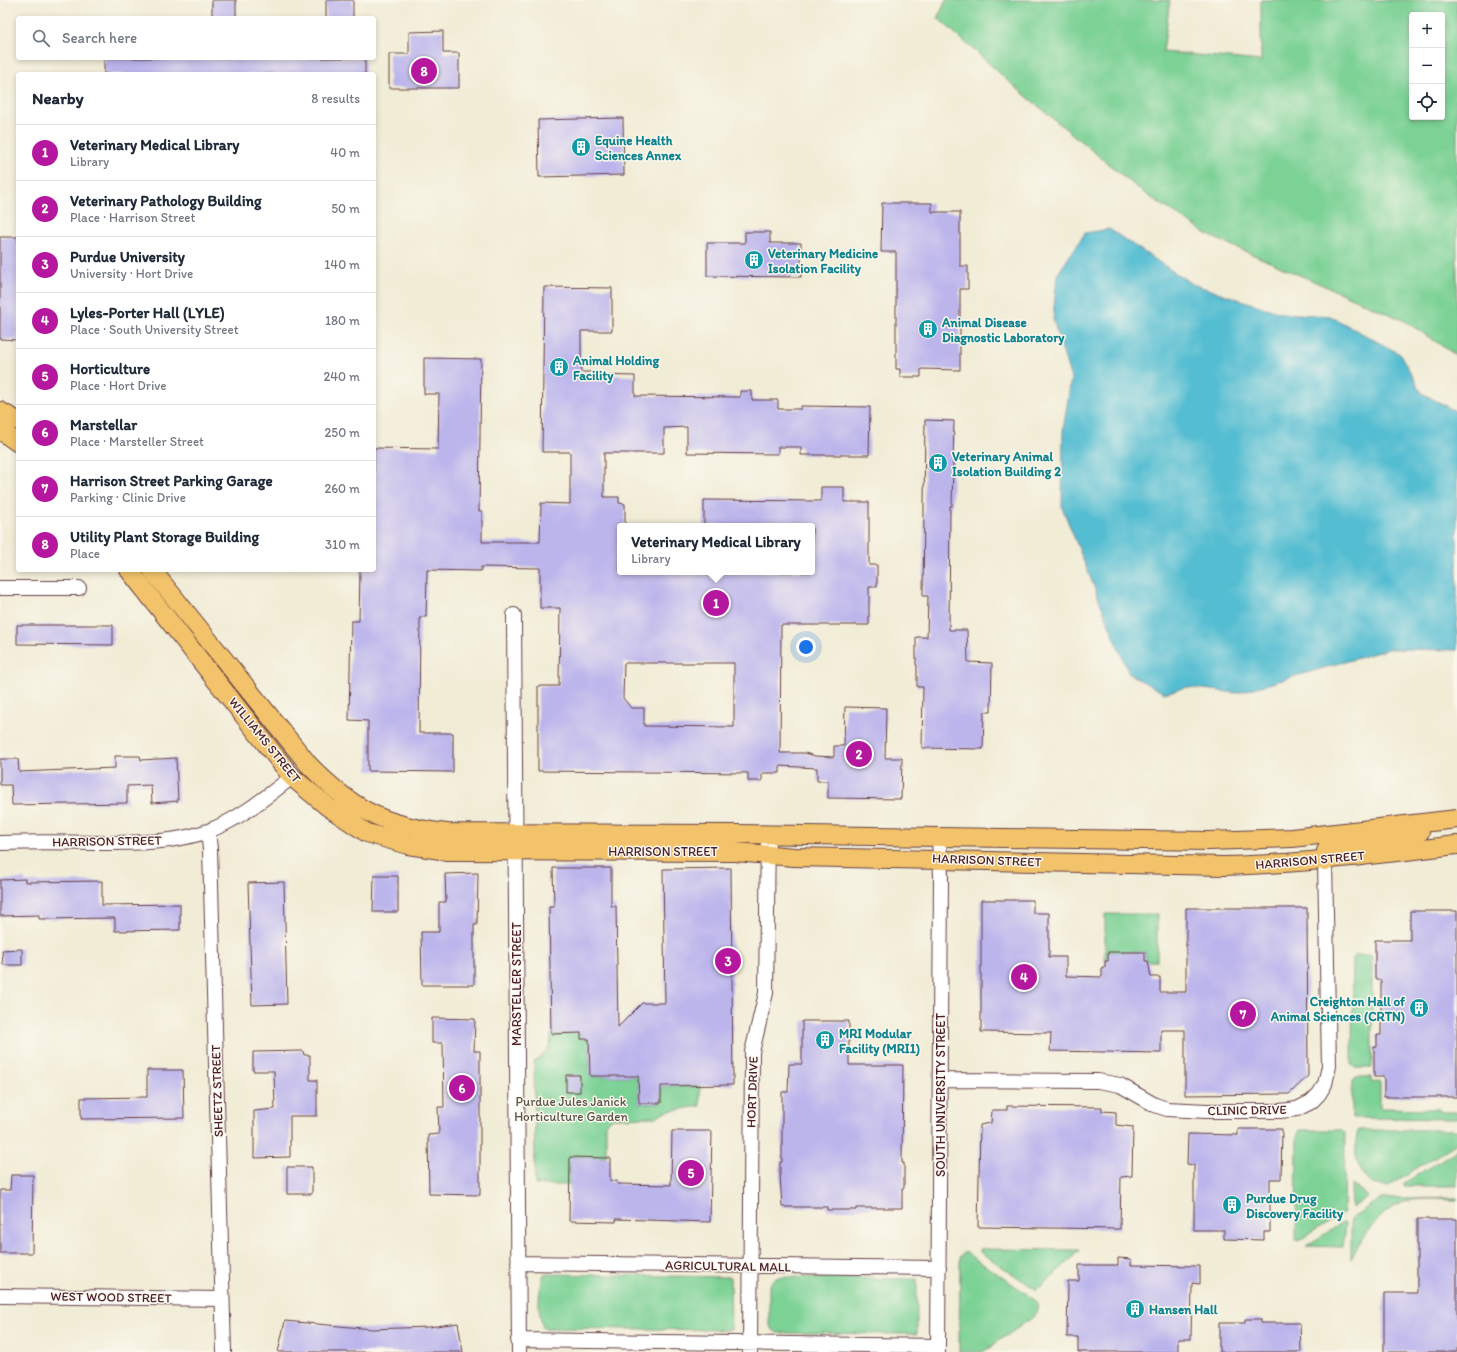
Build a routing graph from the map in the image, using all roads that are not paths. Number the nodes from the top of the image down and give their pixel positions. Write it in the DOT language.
graph roads {
  1 [pos="0,411"];
  2 [pos="16,420"];
  3 [pos="0,430"];
  4 [pos="16,442"];
  5 [pos="131,572"];
  6 [pos="154,572"];
  7 [pos="0,588"];
  8 [pos="79,588"];
  9 [pos="514,615"];
  10 [pos="292,777"];
  11 [pos="1457,820"];
  12 [pos="208,831"];
  13 [pos="768,834"];
  14 [pos="939,838"];
  15 [pos="516,842"];
  16 [pos="0,843"];
  17 [pos="1457,845"];
  18 [pos="768,855"];
  19 [pos="940,859"];
  20 [pos="1325,861"];
  21 [pos="940,1080"];
  22 [pos="518,1263"];
  23 [pos="751,1266"];
  24 [pos="939,1268"];
  25 [pos="0,1296"];
  26 [pos="222,1299"];
  27 [pos="518,1346"];
  28 [pos="751,1348"];
  29 [pos="938,1349"];
  30 [pos="224,1352"];
  1 -- 2 [label="main road"];
  3 -- 4 [label="main road"];
  5 -- 10 [label="main road, WILLIAMS STREET"];
  6 -- 15 [label="main road, WILLIAMS STREET"];
  7 -- 8 [label="street"];
  9 -- 15 [label="street, MARSTELLER STREET"];
  10 -- 12 [label="street, HARRISON STREET"];
  10 -- 15 [label="main road, WILLIAMS STREET"];
  11 -- 14 [label="main road, HARRISON STREET"];
  11 -- 20 [label="main road"];
  12 -- 16 [label="street, HARRISON STREET"];
  12 -- 26 [label="street, SHEETZ STREET"];
  13 -- 14 [label="main road, HARRISON STREET"];
  13 -- 15 [label="main road, HARRISON STREET"];
  13 -- 18 [label="street, HORT DRIVE"];
  14 -- 19 [label="street, SOUTH UNIVERSITY STREET"];
  15 -- 18 [label="main road, HARRISON STREET"];
  15 -- 22 [label="street, MARSTELLER STREET"];
  17 -- 20 [label="main road, HARRISON STREET"];
  18 -- 19 [label="main road, HARRISON STREET"];
  18 -- 23 [label="street, HORT DRIVE"];
  19 -- 20 [label="main road, HARRISON STREET"];
  19 -- 21 [label="street, SOUTH UNIVERSITY STREET"];
  20 -- 21 [label="street, CLINIC DRIVE"];
  21 -- 24 [label="street, SOUTH UNIVERSITY STREET"];
  22 -- 23 [label="street, AGRICULTURAL MALL"];
  22 -- 27 [label="street, MARSTELLER STREET"];
  23 -- 24 [label="street, AGRICULTURAL MALL"];
  23 -- 28 [label="street, HORT DRIVE"];
  24 -- 29 [label="street, SOUTH UNIVERSITY STREET"];
  25 -- 26 [label="street, WEST WOOD STREET"];
  26 -- 30 [label="street, SHEETZ STREET"];
  27 -- 28 [label="street"];
  28 -- 29 [label="street"];
}
